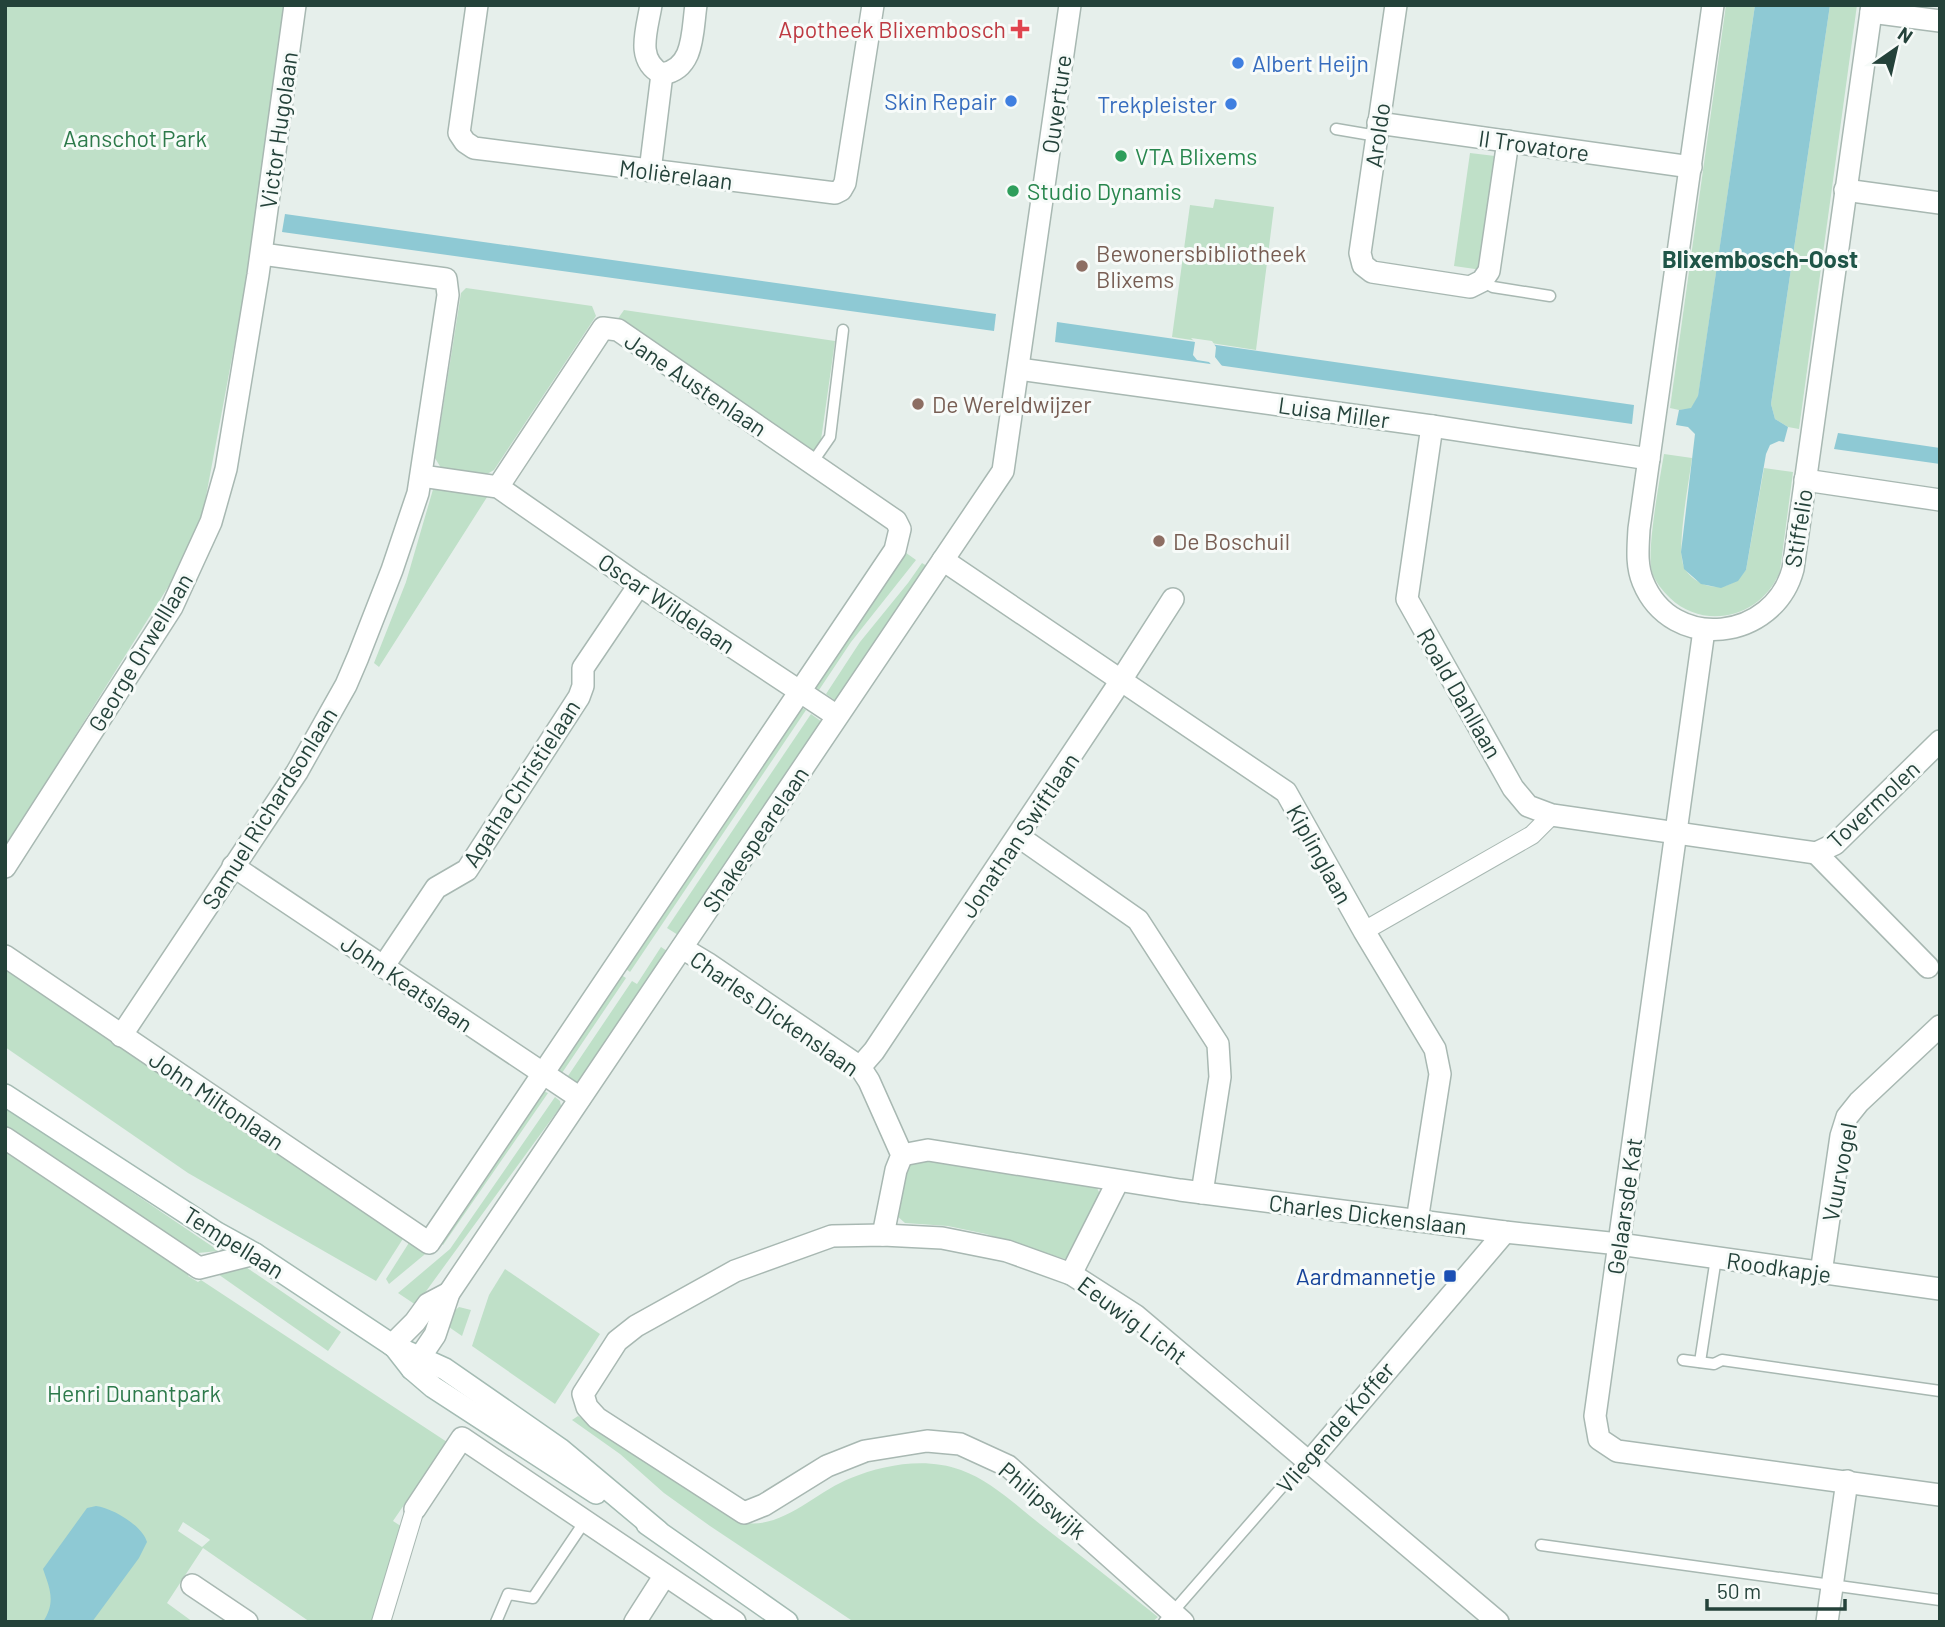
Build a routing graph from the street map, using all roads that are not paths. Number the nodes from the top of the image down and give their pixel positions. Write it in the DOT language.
graph roads {
  1 [pos="295,5"];
  2 [pos="477,5"];
  3 [pos="650,5"];
  4 [pos="696,5"];
  5 [pos="873,5"];
  6 [pos="1070,5"];
  7 [pos="1396,5"];
  8 [pos="1713,5"];
  9 [pos="1871,9"];
  10 [pos="1940,21"];
  11 [pos="662,74"];
  12 [pos="1336,129"];
  13 [pos="1378,130"];
  14 [pos="1508,141"];
  15 [pos="1690,167"];
  16 [pos="650,171"];
  17 [pos="1845,190"];
  18 [pos="1940,203"];
  19 [pos="262,254"];
  20 [pos="1482,281"];
  21 [pos="1550,296"];
  22 [pos="843,330"];
  23 [pos="1019,369"];
  24 [pos="1432,426"];
  25 [pos="1649,459"];
  26 [pos="812,463"];
  27 [pos="422,476"];
  28 [pos="1805,480"];
  29 [pos="498,487"];
  30 [pos="1940,500"];
  31 [pos="900,529"];
  32 [pos="943,560"];
  33 [pos="639,585"];
  34 [pos="1172,599"];
  35 [pos="1704,629"];
  36 [pos="1120,680"];
  37 [pos="798,691"];
  38 [pos="837,716"];
  39 [pos="1940,741"];
  40 [pos="1552,815"];
  41 [pos="1675,834"];
  42 [pos="1018,836"];
  43 [pos="1816,853"];
  44 [pos="233,866"];
  45 [pos="5,867"];
  46 [pos="1363,931"];
  47 [pos="682,948"];
  48 [pos="5,956"];
  49 [pos="383,967"];
  50 [pos="1928,967"];
  51 [pos="1940,1026"];
  52 [pos="121,1036"];
  53 [pos="860,1067"];
  54 [pos="543,1074"];
  55 [pos="5,1084"];
  56 [pos="5,1095"];
  57 [pos="580,1098"];
  58 [pos="5,1138"];
  59 [pos="75,1139"];
  60 [pos="902,1154"];
  61 [pos="1118,1181"];
  62 [pos="1202,1193"];
  63 [pos="1417,1221"];
  64 [pos="1505,1232"];
  65 [pos="883,1235"];
  66 [pos="429,1243"];
  67 [pos="1619,1244"];
  68 [pos="255,1254"];
  69 [pos="1716,1258"];
  70 [pos="1821,1273"];
  71 [pos="1072,1274"];
  72 [pos="1940,1289"];
  73 [pos="449,1293"];
  74 [pos="392,1345"];
  75 [pos="1682,1360"];
  76 [pos="1700,1362"];
  77 [pos="416,1363"];
  78 [pos="1940,1391"];
  79 [pos="1310,1461"];
  80 [pos="1847,1481"];
  81 [pos="1940,1495"];
  82 [pos="764,1505"];
  83 [pos="415,1509"];
  84 [pos="585,1521"];
  85 [pos="1541,1545"];
  86 [pos="665,1575"];
  87 [pos="1833,1584"];
  88 [pos="192,1585"];
  89 [pos="1940,1600"];
  90 [pos="1173,1619"];
  91 [pos="247,1622"];
  92 [pos="381,1622"];
  93 [pos="496,1622"];
  94 [pos="635,1622"];
  95 [pos="735,1622"];
  96 [pos="787,1622"];
  97 [pos="1498,1622"];
  98 [pos="1827,1622"];
  1 -- 19 [label="street, Victor Hugolaan"];
  2 -- 16 [label="street, Molièrelaan"];
  3 -- 11 [label="street"];
  4 -- 11 [label="street"];
  5 -- 16 [label="street, Molièrelaan"];
  6 -- 23 [label="street, Ouverture"];
  7 -- 13 [label="street, Aroldo"];
  8 -- 15 [label="street, Stiffelio"];
  9 -- 10 [label="street"];
  9 -- 17 [label="street, Stiffelio"];
  11 -- 16 [label="street"];
  12 -- 13 [label="lane"];
  13 -- 14 [label="street, Il Trovatore"];
  13 -- 20 [label="street, Aroldo"];
  14 -- 15 [label="street, Il Trovatore"];
  14 -- 20 [label="street"];
  15 -- 25 [label="street, Stiffelio"];
  17 -- 18 [label="street"];
  17 -- 28 [label="street, Stiffelio"];
  19 -- 27 [label="street, Samuel Richardsonlaan"];
  19 -- 45 [label="street, George Orwelllaan"];
  20 -- 21 [label="lane"];
  22 -- 26 [label="lane"];
  23 -- 24 [label="street, Luisa Miller"];
  23 -- 32 [label="street, Shakespearelaan"];
  24 -- 25 [label="street, Luisa Miller"];
  24 -- 40 [label="street, Roald Dahllaan"];
  25 -- 35 [label="street, Stiffelio"];
  26 -- 29 [label="street, Jane Austenlaan"];
  26 -- 31 [label="street, Jane Austenlaan"];
  27 -- 29 [label="street"];
  27 -- 44 [label="street, Samuel Richardsonlaan"];
  28 -- 30 [label="street"];
  28 -- 35 [label="street, Stiffelio"];
  29 -- 33 [label="street, Oscar Wildelaan"];
  31 -- 37 [label="street, Shakespearelaan"];
  32 -- 36 [label="street, Kiplinglaan"];
  32 -- 38 [label="street, Shakespearelaan"];
  33 -- 37 [label="street, Oscar Wildelaan"];
  33 -- 49 [label="street, Agatha Christielaan"];
  34 -- 36 [label="street, Jonathan Swiftlaan"];
  35 -- 41 [label="street, Gelaarsde Kat"];
  36 -- 42 [label="street, Jonathan Swiftlaan"];
  36 -- 46 [label="street, Kiplinglaan"];
  37 -- 38 [label="street, Oscar Wildelaan"];
  37 -- 54 [label="street, Shakespearelaan"];
  38 -- 47 [label="street, Shakespearelaan"];
  39 -- 43 [label="street, Tovermolen"];
  40 -- 41 [label="street, Roald Dahllaan"];
  40 -- 46 [label="street"];
  41 -- 43 [label="street, Tovermolen"];
  41 -- 67 [label="street, Gelaarsde Kat"];
  42 -- 53 [label="street, Jonathan Swiftlaan"];
  42 -- 62 [label="street"];
  43 -- 50 [label="street"];
  44 -- 49 [label="street, John Keatslaan"];
  44 -- 52 [label="street, Samuel Richardsonlaan"];
  46 -- 63 [label="street, Kiplinglaan"];
  47 -- 53 [label="street, Charles Dickenslaan"];
  47 -- 57 [label="street, Shakespearelaan"];
  48 -- 52 [label="street, John Miltonlaan"];
  49 -- 54 [label="street, John Keatslaan"];
  51 -- 70 [label="street, Vuurvogel"];
  52 -- 66 [label="street, John Miltonlaan"];
  53 -- 60 [label="street, Charles Dickenslaan"];
  54 -- 57 [label="street, John Keatslaan"];
  54 -- 66 [label="street, Shakespearelaan"];
  55 -- 59 [label="street, Tempellaan"];
  56 -- 59 [label="street, Tempellaan"];
  57 -- 73 [label="street, Shakespearelaan"];
  58 -- 68 [label="street"];
  59 -- 68 [label="street, Tempellaan"];
  60 -- 61 [label="street, Charles Dickenslaan"];
  60 -- 65 [label="street"];
  61 -- 62 [label="street, Charles Dickenslaan"];
  61 -- 71 [label="street"];
  62 -- 63 [label="street, Charles Dickenslaan"];
  63 -- 64 [label="street, Charles Dickenslaan"];
  64 -- 67 [label="street, Charles Dickenslaan"];
  64 -- 79 [label="street, Vliegende Koffer"];
  65 -- 71 [label="street, Eeuwig Licht"];
  65 -- 82 [label="street, Eeuwig Licht"];
  67 -- 69 [label="street, Roodkapje"];
  67 -- 80 [label="street, Gelaarsde Kat"];
  68 -- 74 [label="street, Tempellaan"];
  69 -- 70 [label="street, Roodkapje"];
  69 -- 76 [label="lane"];
  70 -- 72 [label="street, Roodkapje"];
  71 -- 79 [label="street, Eeuwig Licht"];
  73 -- 74 [label="street, Shakespearelaan"];
  73 -- 77 [label="street, Shakespearelaan"];
  74 -- 77 [label="street, Tempellaan"];
  75 -- 76 [label="lane"];
  76 -- 78 [label="lane"];
  77 -- 96 [label="street, Tempellaan"];
  79 -- 90 [label="lane, Vliegende Koffer"];
  79 -- 97 [label="street, Eeuwig Licht"];
  80 -- 81 [label="street, Gelaarsde Kat"];
  80 -- 87 [label="street"];
  82 -- 90 [label="street, Philipswijk"];
  83 -- 84 [label="street"];
  83 -- 92 [label="street"];
  84 -- 86 [label="street"];
  84 -- 93 [label="lane"];
  85 -- 87 [label="lane"];
  86 -- 94 [label="street"];
  86 -- 95 [label="street"];
  87 -- 89 [label="lane"];
  87 -- 98 [label="street"];
  88 -- 91 [label="street"];
}
